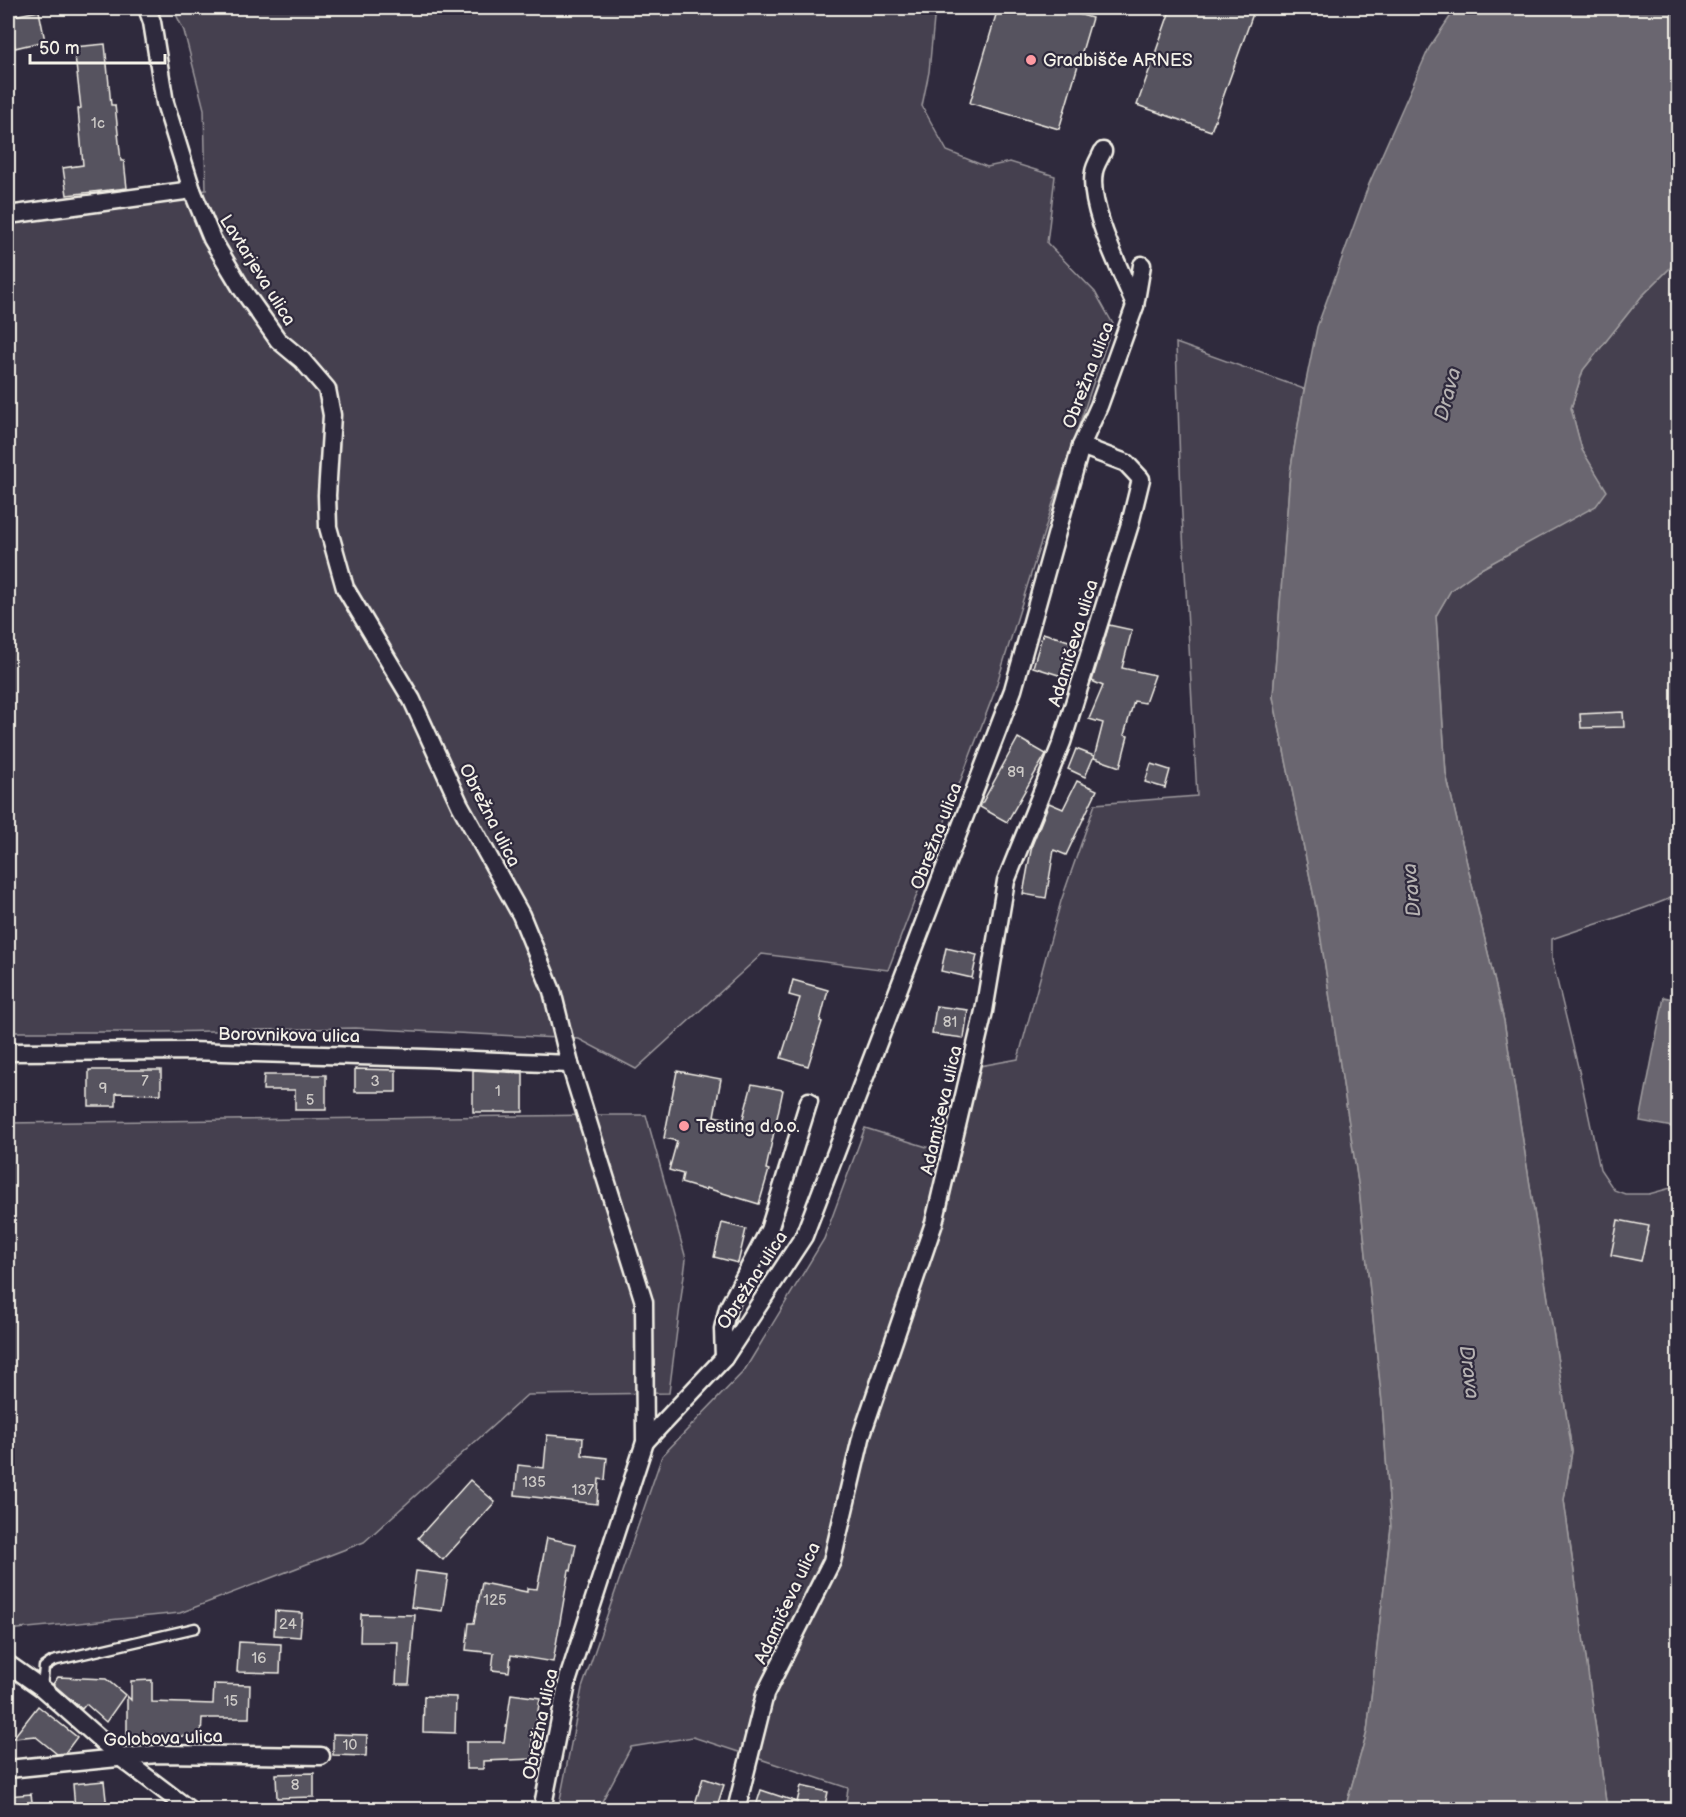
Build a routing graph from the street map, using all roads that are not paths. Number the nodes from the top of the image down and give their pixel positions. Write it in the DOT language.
graph roads {
  1 [pos="147,8"];
  2 [pos="1103,151"];
  3 [pos="192,190"];
  4 [pos="8,215"];
  5 [pos="1142,265"];
  6 [pos="1135,306"];
  7 [pos="327,389"];
  8 [pos="1081,446"];
  9 [pos="8,1052"];
  10 [pos="570,1064"];
  11 [pos="809,1101"];
  12 [pos="724,1358"];
  13 [pos="645,1442"];
  14 [pos="195,1628"];
  15 [pos="8,1664"];
  16 [pos="42,1688"];
  17 [pos="321,1756"];
  18 [pos="120,1757"];
  19 [pos="8,1769"];
  20 [pos="190,1809"];
  21 [pos="543,1809"];
  22 [pos="736,1809"];
  1 -- 3 [label="street, Lavtarjeva ulica"];
  2 -- 6 [label="street, Obrežna ulica"];
  3 -- 4 [label="street"];
  3 -- 7 [label="street, Lavtarjeva ulica"];
  5 -- 6 [label="street, Obrežna ulica"];
  6 -- 8 [label="street, Obrežna ulica"];
  7 -- 10 [label="street, Obrežna ulica"];
  8 -- 12 [label="street, Obrežna ulica"];
  8 -- 22 [label="street, Adamičeva ulica"];
  9 -- 10 [label="street, Borovnikova ulica"];
  10 -- 13 [label="street, Obrežna ulica"];
  11 -- 12 [label="street, Obrežna ulica"];
  12 -- 13 [label="street, Obrežna ulica"];
  13 -- 21 [label="street, Obrežna ulica"];
  14 -- 16 [label="lane"];
  15 -- 16 [label="street"];
  16 -- 18 [label="street"];
  17 -- 18 [label="street, Golobova ulica"];
  18 -- 19 [label="street, Golobova ulica"];
  18 -- 20 [label="street"];
}
